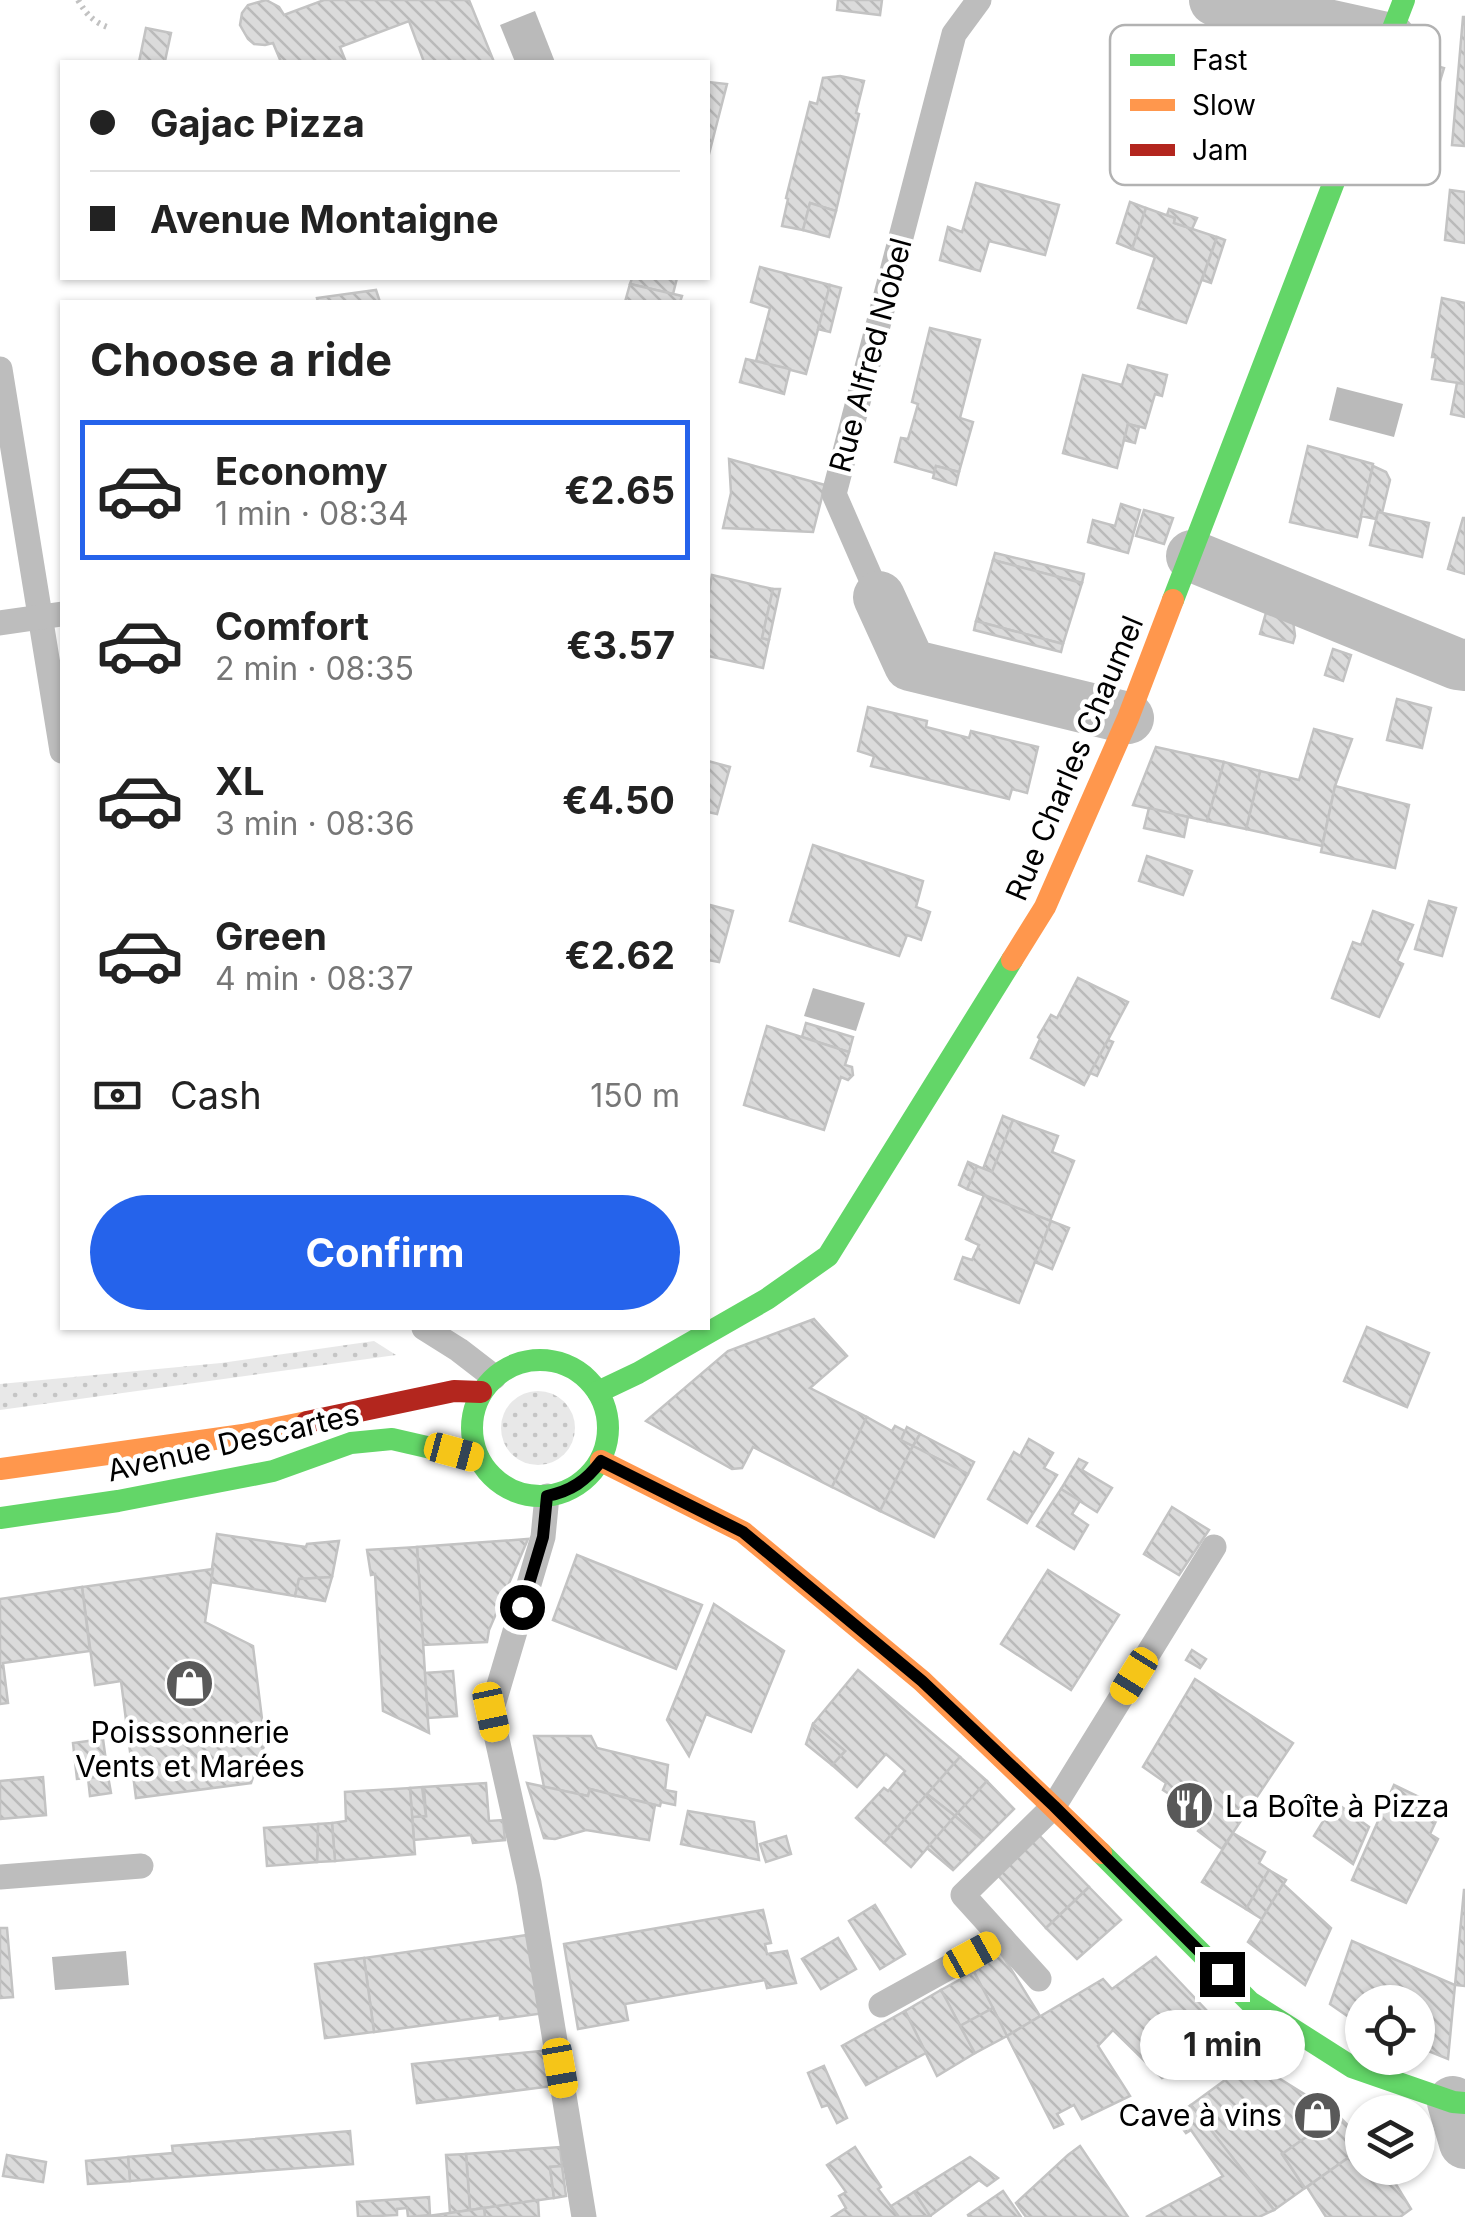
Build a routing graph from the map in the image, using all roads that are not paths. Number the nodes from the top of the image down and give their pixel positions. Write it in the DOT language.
graph roads {
  1 [pos="979,0"];
  2 [pos="1215,0"];
  3 [pos="1397,20"];
  4 [pos="1334,185"];
  5 [pos="0,369"];
  6 [pos="1192,556"];
  7 [pos="879,596"];
  8 [pos="52,615"];
  9 [pos="0,623"];
  10 [pos="1465,665"];
  11 [pos="1128,718"];
  12 [pos="60,724"];
  13 [pos="427,1330"];
  14 [pos="488,1384"];
  15 [pos="598,1392"];
  16 [pos="479,1459"];
  17 [pos="601,1461"];
  18 [pos="0,1469"];
  19 [pos="547,1496"];
  20 [pos="0,1518"];
  21 [pos="1214,1547"];
  22 [pos="1054,1806"];
  23 [pos="141,1866"];
  24 [pos="0,1877"];
  25 [pos="1002,1938"];
  26 [pos="1039,1980"];
  27 [pos="881,2004"];
  28 [pos="1461,2116"];
  29 [pos="584,2217"];
  1 -- 7 [label="lane, Rue Alfred Nobel"];
  2 -- 3 [label="street"];
  4 -- 6 [label="main road, Rue Charles Chaumel"];
  5 -- 8 [label="lane"];
  6 -- 10 [label="street"];
  6 -- 11 [label="main road, Rue Charles Chaumel"];
  7 -- 11 [label="street, Rue Alfred Nobel"];
  8 -- 9 [label="lane"];
  8 -- 12 [label="lane"];
  11 -- 15 [label="main road, Rue Charles Chaumel"];
  13 -- 14 [label="lane"];
  14 -- 15 [label="main road"];
  14 -- 16 [label="main road"];
  14 -- 18 [label="main road, Avenue Descartes"];
  15 -- 17 [label="main road"];
  16 -- 19 [label="main road"];
  16 -- 20 [label="main road, Avenue Descartes"];
  17 -- 19 [label="main road"];
  17 -- 22 [label="main road"];
  19 -- 29 [label="lane"];
  21 -- 22 [label="lane"];
  22 -- 25 [label="lane"];
  22 -- 28 [label="main road"];
  23 -- 24 [label="lane"];
  25 -- 26 [label="lane"];
  25 -- 27 [label="lane"];
}
